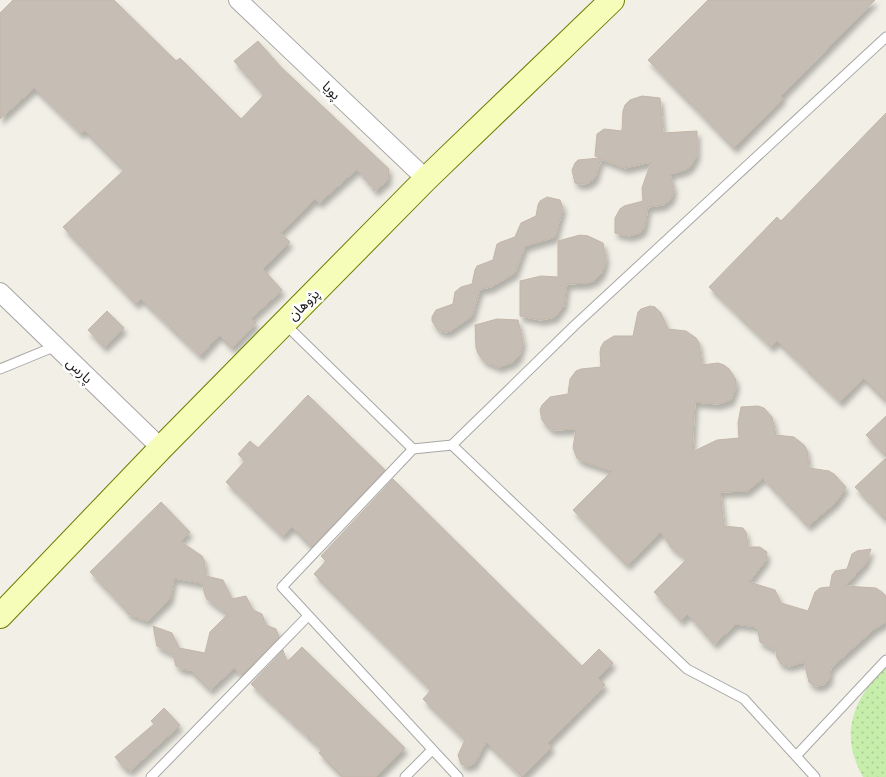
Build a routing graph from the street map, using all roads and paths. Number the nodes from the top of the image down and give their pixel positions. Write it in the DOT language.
graph roads {
  1 [pos="238,0"];
  2 [pos="612,0"];
  3 [pos="886,36"];
  4 [pos="426,179"];
  5 [pos="0,292"];
  6 [pos="284,324"];
  7 [pos="56,346"];
  8 [pos="0,369"];
  9 [pos="452,445"];
  10 [pos="161,448"];
  11 [pos="413,448"];
  12 [pos="0,616"];
  13 [pos="308,616"];
  14 [pos="886,660"];
  15 [pos="432,750"];
  16 [pos="796,756"];
  17 [pos="150,777"];
  18 [pos="405,777"];
  19 [pos="458,777"];
  20 [pos="815,777"];
  1 -- 4 [label="street, پویا"];
  2 -- 4 [label="main road, پژوهان"];
  3 -- 9 [label="lane"];
  4 -- 6 [label="main road, پژوهان"];
  5 -- 7 [label="street, پارس"];
  6 -- 10 [label="main road, پژوهان"];
  6 -- 11 [label="lane"];
  7 -- 8 [label="lane"];
  7 -- 10 [label="street, پارس"];
  9 -- 11 [label="lane"];
  9 -- 16 [label="lane"];
  10 -- 12 [label="main road, پژوهان"];
  11 -- 13 [label="lane"];
  13 -- 15 [label="lane"];
  13 -- 17 [label="lane"];
  14 -- 16 [label="lane"];
  15 -- 18 [label="lane"];
  15 -- 19 [label="lane"];
  16 -- 20 [label="lane"];
}
